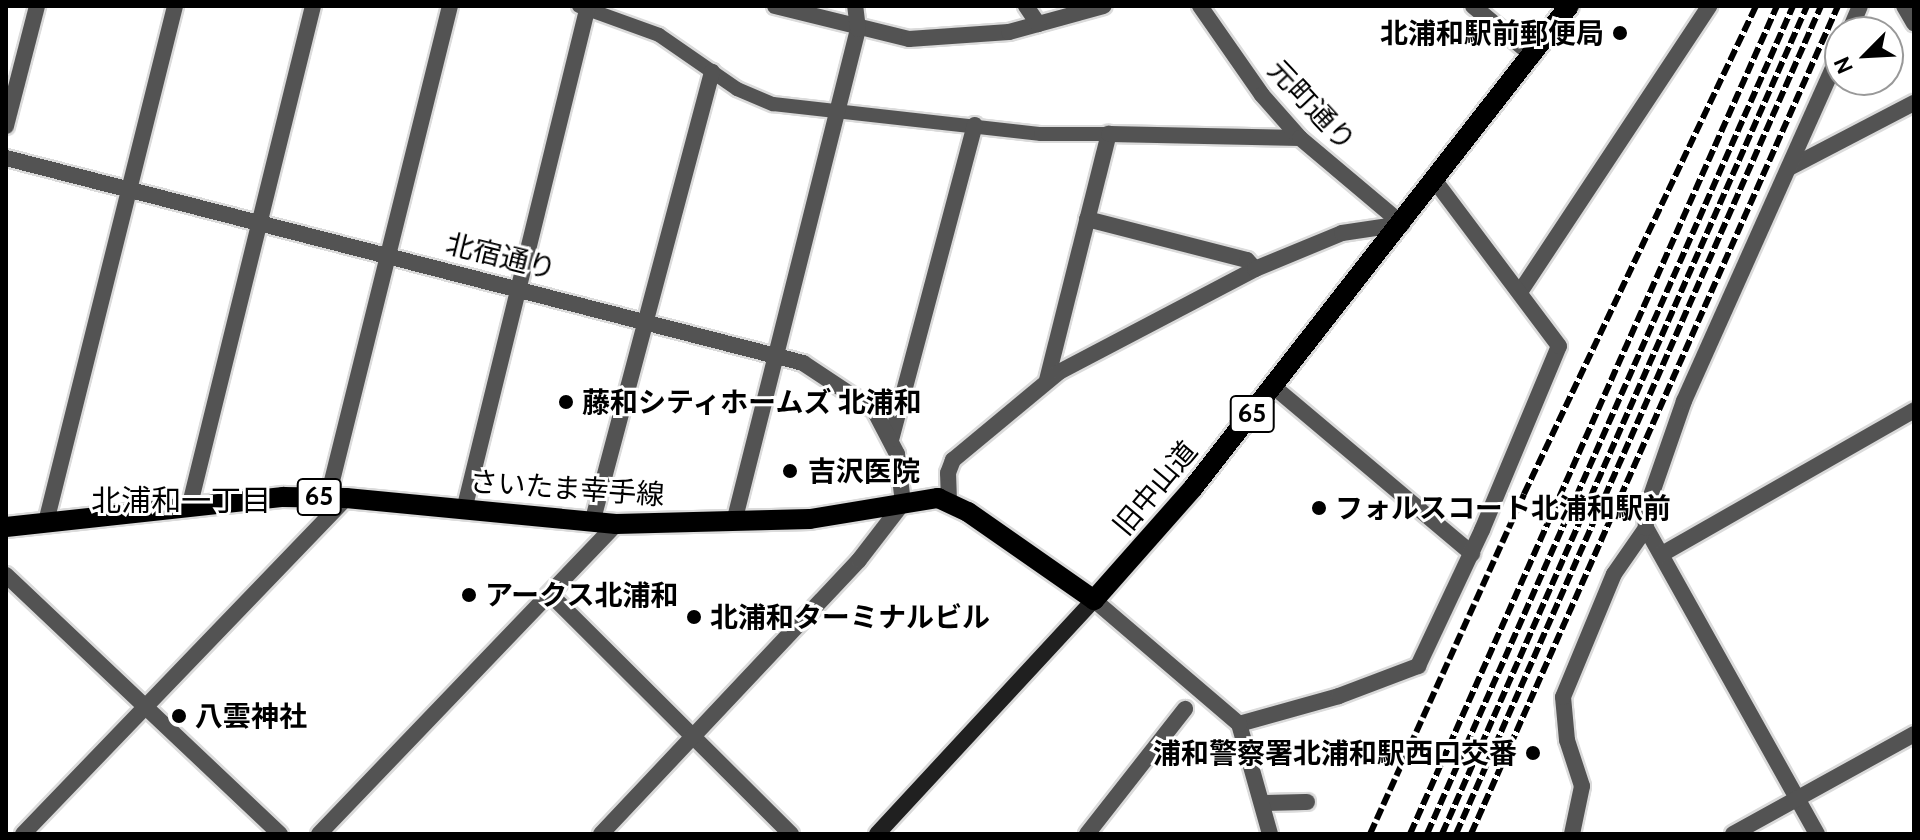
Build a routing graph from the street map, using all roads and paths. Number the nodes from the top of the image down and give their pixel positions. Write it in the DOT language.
graph roads {
  1 [pos="37,6"];
  2 [pos="175,6"];
  3 [pos="313,6"];
  4 [pos="450,6"];
  5 [pos="775,6"];
  6 [pos="855,6"];
  7 [pos="1026,6"];
  8 [pos="1104,6"];
  9 [pos="1200,6"];
  10 [pos="1473,6"];
  11 [pos="1569,6"];
  12 [pos="1709,6"];
  13 [pos="1904,6"];
  14 [pos="585,7"];
  15 [pos="1914,23"];
  16 [pos="1038,24"];
  17 [pos="858,29"];
  18 [pos="1533,56"];
  19 [pos="712,72"];
  20 [pos="1824,88"];
  21 [pos="1914,103"];
  22 [pos="837,110"];
  23 [pos="975,125"];
  24 [pos="6,126"];
  25 [pos="1109,134"];
  26 [pos="1300,138"];
  27 [pos="6,158"];
  28 [pos="1789,168"];
  29 [pos="1436,182"];
  30 [pos="129,190"];
  31 [pos="1087,219"];
  32 [pos="259,222"];
  33 [pos="1402,224"];
  34 [pos="388,254"];
  35 [pos="1255,269"];
  36 [pos="517,287"];
  37 [pos="1520,292"];
  38 [pos="646,320"];
  39 [pos="776,354"];
  40 [pos="1047,380"];
  41 [pos="1274,387"];
  42 [pos="1914,410"];
  43 [pos="891,440"];
  44 [pos="337,497"];
  45 [pos="949,501"];
  46 [pos="903,503"];
  47 [pos="190,504"];
  48 [pos="464,510"];
  49 [pos="46,522"];
  50 [pos="734,522"];
  51 [pos="592,523"];
  52 [pos="616,524"];
  53 [pos="6,527"];
  54 [pos="1646,528"];
  55 [pos="1472,554"];
  56 [pos="1662,554"];
  57 [pos="6,575"];
  58 [pos="551,595"];
  59 [pos="1094,600"];
  60 [pos="146,708"];
  61 [pos="1185,709"];
  62 [pos="1239,724"];
  63 [pos="1914,734"];
  64 [pos="694,736"];
  65 [pos="1798,800"];
  66 [pos="1307,802"];
  67 [pos="1263,803"];
  68 [pos="881,833"];
  69 [pos="23,834"];
  70 [pos="280,834"];
  71 [pos="319,834"];
  72 [pos="601,834"];
  73 [pos="791,834"];
  74 [pos="1087,834"];
  75 [pos="1270,834"];
  76 [pos="1572,834"];
  77 [pos="1733,834"];
  78 [pos="1817,834"];
  1 -- 24 [label="street"];
  2 -- 30 [label="street"];
  3 -- 32 [label="street"];
  4 -- 34 [label="street"];
  5 -- 17 [label="street"];
  6 -- 17 [label="street"];
  7 -- 16 [label="street"];
  8 -- 16 [label="street"];
  9 -- 26 [label="street, 元町通り"];
  10 -- 18 [label="street"];
  11 -- 18 [label="main road, 旧中山道 / 65"];
  12 -- 37 [label="street"];
  13 -- 15 [label="street"];
  14 -- 19 [label="street"];
  14 -- 36 [label="street"];
  16 -- 17 [label="street"];
  17 -- 22 [label="street"];
  18 -- 29 [label="main road, 旧中山道 / 65"];
  19 -- 22 [label="street"];
  19 -- 38 [label="street"];
  20 -- 28 [label="street"];
  21 -- 28 [label="street"];
  22 -- 23 [label="street"];
  22 -- 39 [label="street"];
  23 -- 25 [label="street"];
  23 -- 43 [label="street"];
  25 -- 26 [label="street"];
  25 -- 31 [label="street"];
  26 -- 33 [label="street, 元町通り"];
  27 -- 30 [label="street, 北宿通り"];
  28 -- 54 [label="street"];
  29 -- 33 [label="main road, 旧中山道 / 65"];
  29 -- 37 [label="street"];
  30 -- 32 [label="street, 北宿通り"];
  30 -- 49 [label="street"];
  31 -- 35 [label="street"];
  31 -- 40 [label="street"];
  32 -- 34 [label="street, 北宿通り"];
  32 -- 47 [label="street"];
  33 -- 35 [label="street"];
  33 -- 41 [label="main road, 旧中山道 / 65"];
  34 -- 36 [label="street, 北宿通り"];
  34 -- 44 [label="street"];
  35 -- 40 [label="street"];
  36 -- 38 [label="street, 北宿通り"];
  36 -- 48 [label="street"];
  37 -- 55 [label="street"];
  38 -- 39 [label="street, 北宿通り"];
  38 -- 51 [label="street"];
  39 -- 43 [label="street, 北宿通り"];
  39 -- 50 [label="street"];
  40 -- 45 [label="street"];
  41 -- 55 [label="street"];
  41 -- 59 [label="main road, 旧中山道 / 65"];
  42 -- 56 [label="street"];
  43 -- 46 [label="street, 北宿通り"];
  44 -- 47 [label="main road, さいたま幸手線 / 65"];
  44 -- 48 [label="main road, さいたま幸手線 / 65"];
  44 -- 60 [label="street"];
  45 -- 46 [label="main road, さいたま幸手線 / 65"];
  45 -- 59 [label="main road"];
  46 -- 50 [label="main road, さいたま幸手線 / 65"];
  46 -- 64 [label="street"];
  47 -- 49 [label="main road, さいたま幸手線 / 65"];
  48 -- 51 [label="main road, さいたま幸手線 / 65"];
  49 -- 53 [label="main road, さいたま幸手線 / 65"];
  50 -- 52 [label="main road, さいたま幸手線 / 65"];
  51 -- 52 [label="main road, さいたま幸手線 / 65"];
  52 -- 58 [label="street"];
  54 -- 56 [label="street"];
  54 -- 76 [label="street"];
  55 -- 62 [label="street"];
  56 -- 65 [label="street"];
  57 -- 60 [label="street"];
  58 -- 64 [label="street"];
  58 -- 71 [label="street"];
  59 -- 62 [label="street"];
  59 -- 68 [label="main road, 旧中山道"];
  60 -- 69 [label="street"];
  60 -- 70 [label="street"];
  61 -- 74 [label="street"];
  62 -- 67 [label="street"];
  63 -- 65 [label="street"];
  64 -- 72 [label="street"];
  64 -- 73 [label="street"];
  65 -- 77 [label="street"];
  65 -- 78 [label="street"];
  66 -- 67 [label="street"];
  67 -- 75 [label="street"];
}
